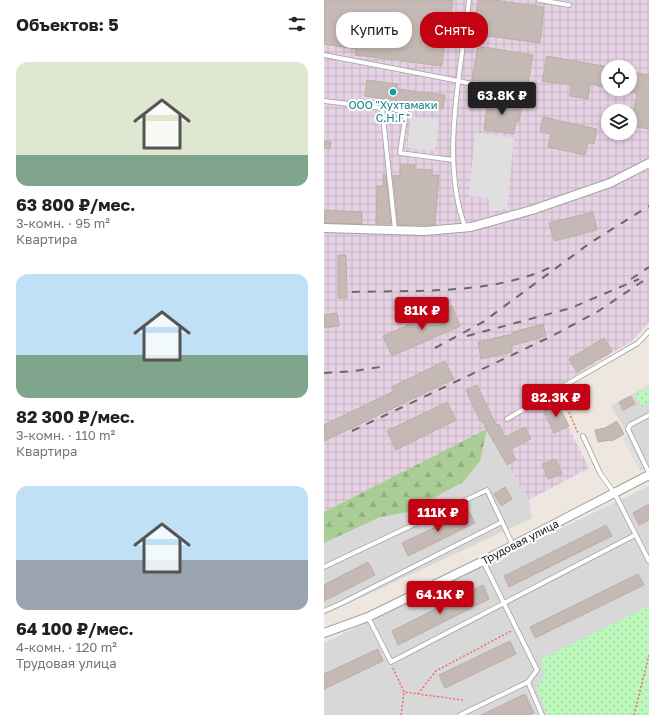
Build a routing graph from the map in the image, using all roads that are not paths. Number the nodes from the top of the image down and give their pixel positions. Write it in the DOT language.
graph roads {
  1 [pos="470,0"];
  2 [pos="539,0"];
  3 [pos="569,5"];
  4 [pos="324,55"];
  5 [pos="459,81"];
  6 [pos="531,98"];
  7 [pos="324,101"];
  8 [pos="395,110"];
  9 [pos="453,160"];
  10 [pos="649,163"];
  11 [pos="324,228"];
  12 [pos="465,228"];
  13 [pos="395,230"];
  14 [pos="649,331"];
  15 [pos="649,415"];
  16 [pos="507,419"];
  17 [pos="583,436"];
  18 [pos="649,474"];
  19 [pos="615,494"];
  20 [pos="502,522"];
  21 [pos="635,535"];
  22 [pos="513,545"];
  23 [pos="649,560"];
  24 [pos="483,561"];
  25 [pos="324,567"];
  26 [pos="503,603"];
  27 [pos="324,611"];
  28 [pos="368,617"];
  29 [pos="324,633"];
  30 [pos="528,682"];
  31 [pos="460,715"];
  32 [pos="542,715"];
  1 -- 5 [label="lane"];
  2 -- 3 [label="lane"];
  4 -- 5 [label="lane"];
  5 -- 6 [label="lane"];
  5 -- 9 [label="lane"];
  7 -- 13 [label="lane"];
  8 -- 9 [label="lane"];
  9 -- 12 [label="lane"];
  10 -- 12 [label="street"];
  11 -- 13 [label="street"];
  12 -- 13 [label="street"];
  14 -- 16 [label="lane"];
  15 -- 18 [label="lane"];
  17 -- 19 [label="lane"];
  18 -- 19 [label="street, Трудовая улица"];
  19 -- 21 [label="lane"];
  19 -- 22 [label="street, Трудовая улица"];
  20 -- 22 [label="lane"];
  20 -- 25 [label="lane"];
  20 -- 27 [label="lane"];
  21 -- 23 [label="lane"];
  21 -- 26 [label="lane"];
  22 -- 24 [label="street, Трудовая улица"];
  24 -- 26 [label="lane"];
  24 -- 28 [label="street, Трудовая улица"];
  26 -- 28 [label="lane"];
  26 -- 30 [label="lane"];
  28 -- 29 [label="street, Трудовая улица"];
  30 -- 31 [label="lane"];
  30 -- 32 [label="lane"];
}
